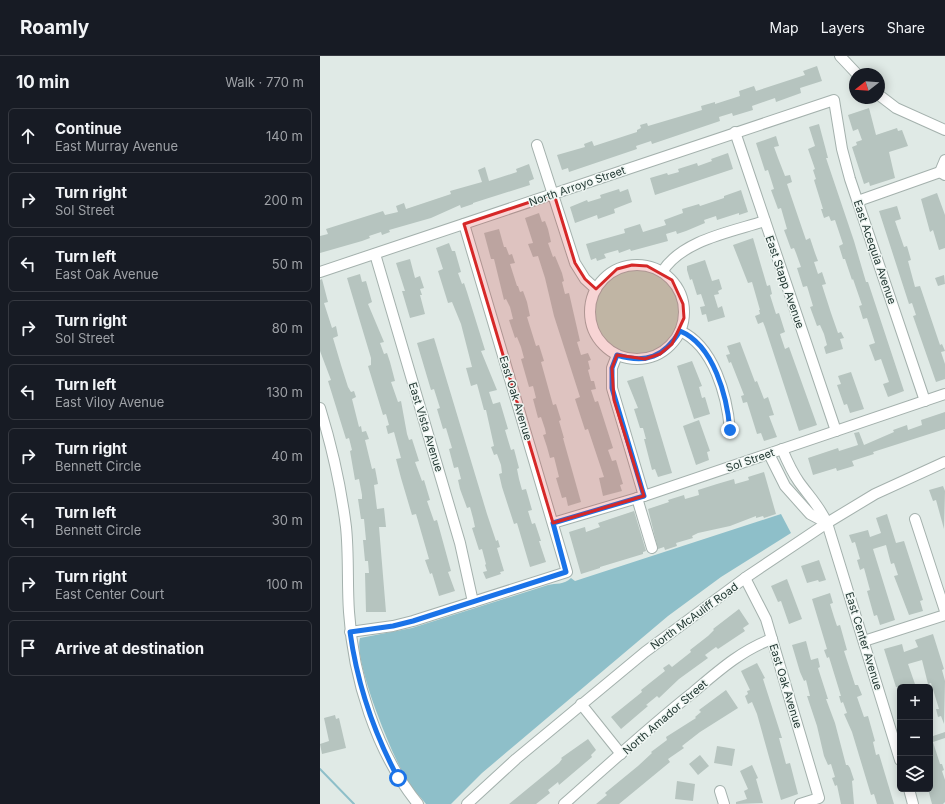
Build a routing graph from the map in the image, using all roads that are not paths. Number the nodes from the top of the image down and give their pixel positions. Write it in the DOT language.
graph roads {
  1 [pos="840,56"];
  2 [pos="851,68"];
  3 [pos="834,100"];
  4 [pos="885,100"];
  5 [pos="945,130"];
  6 [pos="735,132"];
  7 [pos="537,145"];
  8 [pos="945,160"];
  9 [pos="943,174"];
  10 [pos="554,194"];
  11 [pos="858,201"];
  12 [pos="765,221"];
  13 [pos="464,224"];
  14 [pos="374,254"];
  15 [pos="320,272"];
  16 [pos="662,272"];
  17 [pos="596,288"];
  18 [pos="680,331"];
  19 [pos="617,355"];
  20 [pos="945,394"];
  21 [pos="925,401"];
  22 [pos="320,408"];
  23 [pos="730,430"];
  24 [pos="836,431"];
  25 [pos="782,449"];
  26 [pos="769,454"];
  27 [pos="945,462"];
  28 [pos="641,497"];
  29 [pos="915,519"];
  30 [pos="553,523"];
  31 [pos="827,523"];
  32 [pos="652,548"];
  33 [pos="745,578"];
  34 [pos="473,602"];
  35 [pos="945,611"];
  36 [pos="945,615"];
  37 [pos="350,632"];
  38 [pos="772,639"];
  39 [pos="864,641"];
  40 [pos="581,704"];
  41 [pos="621,754"];
  42 [pos="899,756"];
  43 [pos="720,791"];
  44 [pos="910,792"];
  45 [pos="418,804"];
  46 [pos="467,804"];
  47 [pos="564,804"];
  48 [pos="724,804"];
  49 [pos="800,804"];
  50 [pos="913,804"];
  1 -- 2 [label="street"];
  3 -- 6 [label="street, North Arroyo Street"];
  3 -- 11 [label="street, East Acequia Avenue"];
  4 -- 5 [label="street"];
  6 -- 10 [label="street, North Arroyo Street"];
  6 -- 12 [label="street, East Stapp Avenue"];
  7 -- 10 [label="street"];
  8 -- 9 [label="street"];
  9 -- 11 [label="street"];
  10 -- 13 [label="street, North Arroyo Street"];
  10 -- 17 [label="street"];
  11 -- 21 [label="street, East Acequia Avenue"];
  12 -- 16 [label="street"];
  12 -- 24 [label="street, East Stapp Avenue"];
  13 -- 14 [label="street, North Arroyo Street"];
  13 -- 30 [label="street, East Oak Avenue"];
  14 -- 15 [label="street, North Arroyo Street"];
  14 -- 34 [label="street, East Vista Avenue"];
  16 -- 17 [label="street"];
  16 -- 18 [label="street"];
  17 -- 19 [label="street"];
  18 -- 19 [label="street"];
  18 -- 23 [label="street"];
  19 -- 28 [label="street"];
  20 -- 21 [label="street, Sol Street"];
  21 -- 24 [label="street, Sol Street"];
  22 -- 37 [label="street"];
  24 -- 25 [label="street, Sol Street"];
  25 -- 26 [label="street, Sol Street"];
  25 -- 31 [label="street, East Center Avenue"];
  26 -- 28 [label="street, Sol Street"];
  26 -- 31 [label="street"];
  27 -- 31 [label="street, North McAuliff Road"];
  28 -- 30 [label="street, Sol Street"];
  28 -- 32 [label="street"];
  29 -- 35 [label="street"];
  30 -- 34 [label="street, East Oak Avenue"];
  31 -- 33 [label="street, North McAuliff Road"];
  31 -- 39 [label="street, East Center Avenue"];
  33 -- 38 [label="street, East Oak Avenue"];
  33 -- 40 [label="street, North McAuliff Road"];
  34 -- 37 [label="street"];
  36 -- 39 [label="street"];
  37 -- 45 [label="street"];
  38 -- 41 [label="street, North Amador Street"];
  38 -- 49 [label="street, East Oak Avenue"];
  39 -- 42 [label="street, East Center Avenue"];
  40 -- 41 [label="street"];
  40 -- 46 [label="street, North McAuliff Road"];
  41 -- 47 [label="street, North Amador Street"];
  43 -- 48 [label="street"];
  44 -- 50 [label="street"];
}
